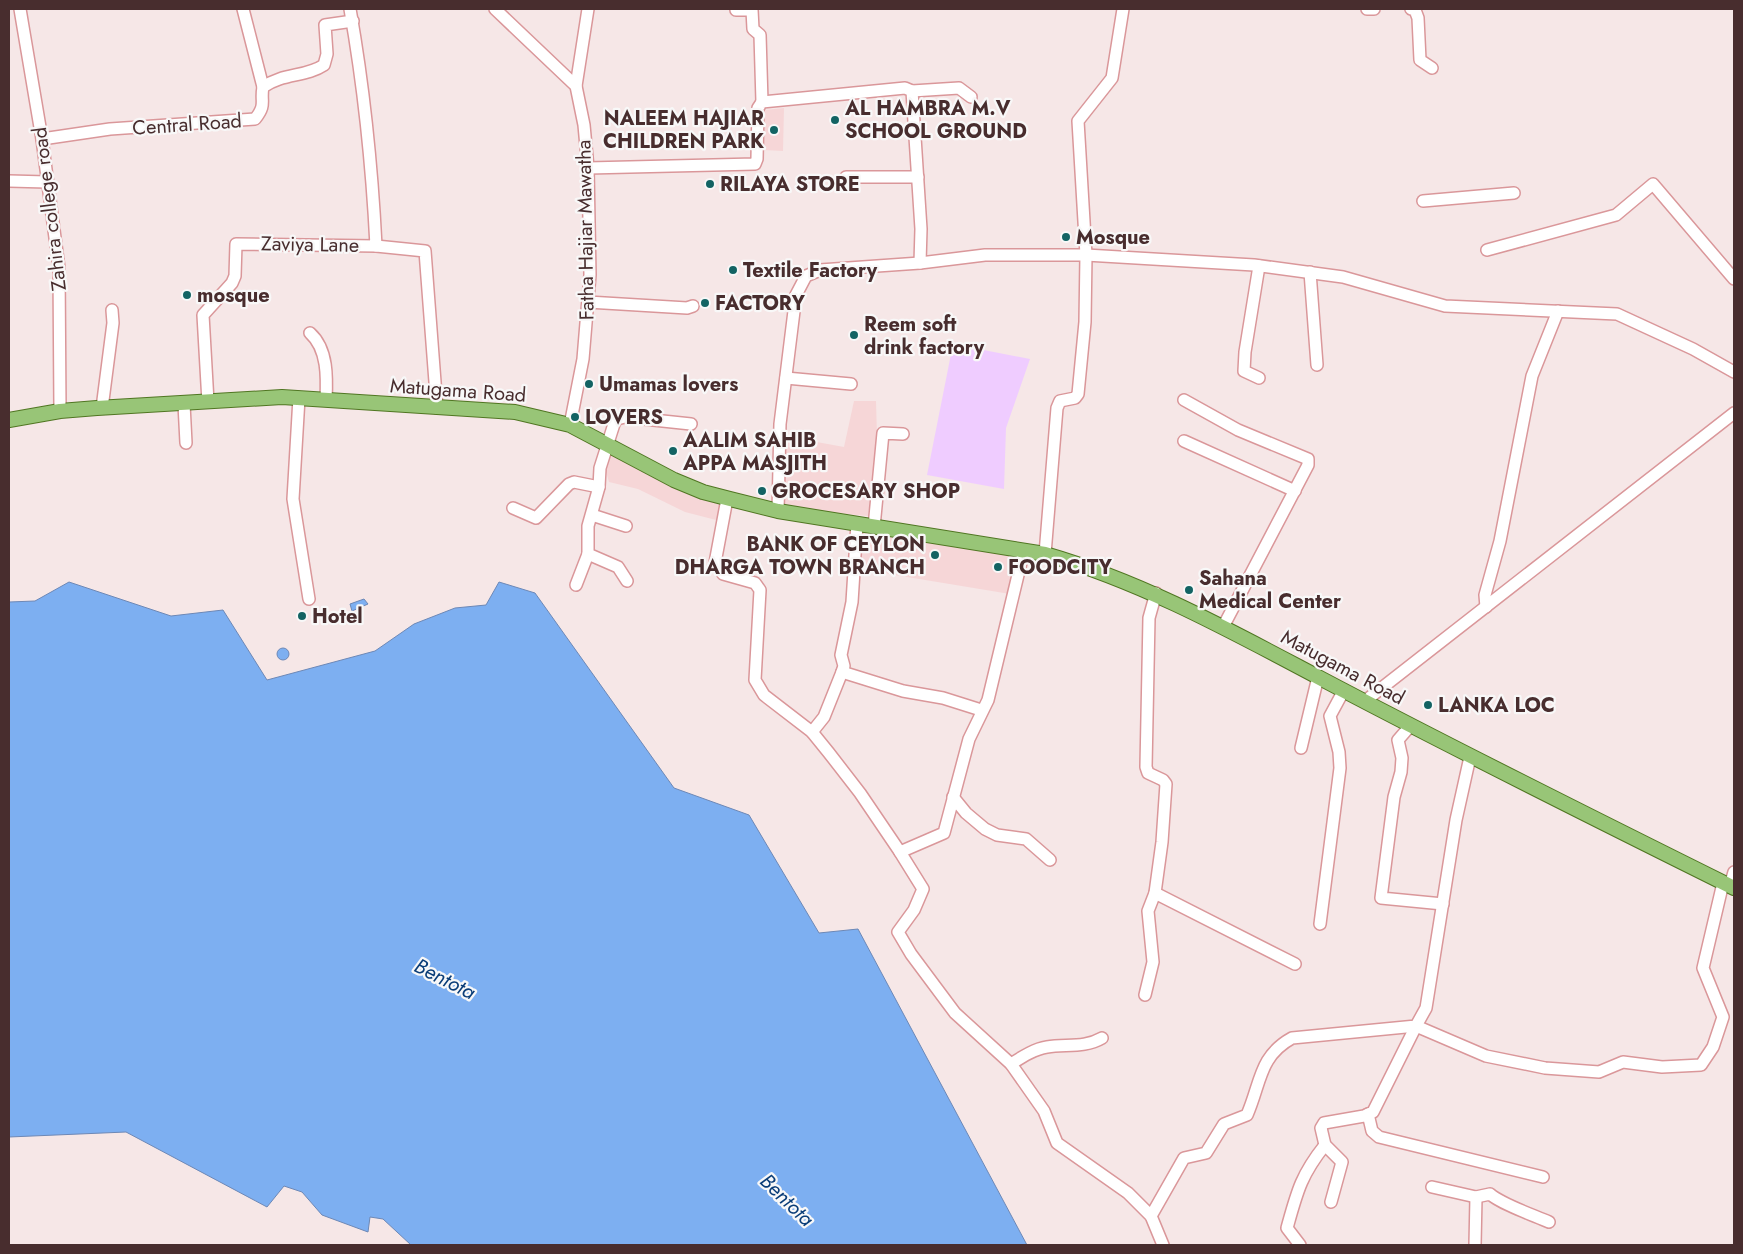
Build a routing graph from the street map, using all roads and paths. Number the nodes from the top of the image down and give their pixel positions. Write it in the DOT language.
graph roads {
  1 [pos="20,9"];
  2 [pos="243,9"];
  3 [pos="350,9"];
  4 [pos="495,9"];
  5 [pos="588,9"];
  6 [pos="1123,9"];
  7 [pos="1367,9"];
  8 [pos="1374,9"];
  9 [pos="1411,9"];
  10 [pos="736,10"];
  11 [pos="353,21"];
  12 [pos="1432,68"];
  13 [pos="576,86"];
  14 [pos="263,87"];
  15 [pos="912,91"];
  16 [pos="971,97"];
  17 [pos="762,102"];
  18 [pos="42,140"];
  19 [pos="588,168"];
  20 [pos="918,177"];
  21 [pos="846,178"];
  22 [pos="9,181"];
  23 [pos="47,182"];
  24 [pos="1514,193"];
  25 [pos="1423,201"];
  26 [pos="376,246"];
  27 [pos="1487,250"];
  28 [pos="1086,255"];
  29 [pos="920,263"];
  30 [pos="1260,266"];
  31 [pos="1310,272"];
  32 [pos="1734,279"];
  33 [pos="588,302"];
  34 [pos="693,306"];
  35 [pos="112,310"];
  36 [pos="1558,311"];
  37 [pos="310,333"];
  38 [pos="1317,365"];
  39 [pos="1734,372"];
  40 [pos="786,378"];
  41 [pos="1259,378"];
  42 [pos="851,384"];
  43 [pos="299,398"];
  44 [pos="326,400"];
  45 [pos="1184,400"];
  46 [pos="208,402"];
  47 [pos="184,404"];
  48 [pos="102,408"];
  49 [pos="438,408"];
  50 [pos="60,411"];
  51 [pos="1734,413"];
  52 [pos="9,420"];
  53 [pos="691,424"];
  54 [pos="570,425"];
  55 [pos="903,434"];
  56 [pos="1184,441"];
  57 [pos="186,443"];
  58 [pos="607,444"];
  59 [pos="599,487"];
  60 [pos="1295,491"];
  61 [pos="727,499"];
  62 [pos="513,508"];
  63 [pos="778,511"];
  64 [pos="592,515"];
  65 [pos="857,524"];
  66 [pos="626,526"];
  67 [pos="874,527"];
  68 [pos="1024,550"];
  69 [pos="588,554"];
  70 [pos="1045,554"];
  71 [pos="627,581"];
  72 [pos="576,585"];
  73 [pos="1156,594"];
  74 [pos="309,598"];
  75 [pos="1486,606"];
  76 [pos="1222,627"];
  77 [pos="842,672"];
  78 [pos="1318,677"];
  79 [pos="1344,690"];
  80 [pos="1365,701"];
  81 [pos="981,710"];
  82 [pos="1411,725"];
  83 [pos="812,732"];
  84 [pos="1301,748"];
  85 [pos="1470,757"];
  86 [pos="953,797"];
  87 [pos="900,852"];
  88 [pos="1050,860"];
  89 [pos="1734,872"];
  90 [pos="1729,886"];
  91 [pos="1155,893"];
  92 [pos="1443,904"];
  93 [pos="1320,924"];
  94 [pos="1295,964"];
  95 [pos="1145,995"];
  96 [pos="1416,1026"];
  97 [pos="1102,1038"];
  98 [pos="1010,1064"];
  99 [pos="1368,1114"];
  100 [pos="1325,1145"];
  101 [pos="1543,1177"];
  102 [pos="1432,1187"];
  103 [pos="1476,1198"];
  104 [pos="1331,1202"];
  105 [pos="1150,1216"];
  106 [pos="1549,1222"];
  107 [pos="1164,1245"];
  108 [pos="1300,1245"];
  109 [pos="1476,1245"];
  1 -- 18 [label="street, Zahira college road"];
  2 -- 14 [label="street, Central Road"];
  3 -- 11 [label="street, Zaviya Lane"];
  4 -- 13 [label="street"];
  5 -- 13 [label="street"];
  6 -- 28 [label="street"];
  7 -- 8 [label="street"];
  9 -- 12 [label="street"];
  10 -- 17 [label="street"];
  11 -- 14 [label="street"];
  11 -- 26 [label="street, Zaviya Lane"];
  13 -- 19 [label="street, Fatha Hajiar Mawatha"];
  14 -- 18 [label="street, Central Road"];
  15 -- 16 [label="street"];
  15 -- 17 [label="street"];
  15 -- 20 [label="street"];
  17 -- 19 [label="street"];
  18 -- 23 [label="street, Zahira college road"];
  19 -- 33 [label="street, Fatha Hajiar Mawatha"];
  20 -- 21 [label="street"];
  20 -- 29 [label="street"];
  22 -- 23 [label="street"];
  23 -- 50 [label="street, Zahira college road"];
  24 -- 25 [label="street"];
  26 -- 46 [label="street, Zaviya Lane"];
  26 -- 49 [label="street"];
  27 -- 32 [label="street"];
  28 -- 29 [label="street"];
  28 -- 30 [label="street"];
  28 -- 70 [label="street"];
  29 -- 40 [label="street"];
  30 -- 31 [label="street"];
  30 -- 41 [label="street"];
  31 -- 36 [label="street"];
  31 -- 38 [label="street"];
  33 -- 34 [label="street"];
  33 -- 54 [label="street, Fatha Hajiar Mawatha"];
  35 -- 48 [label="street"];
  36 -- 39 [label="street"];
  36 -- 75 [label="street"];
  37 -- 44 [label="street"];
  40 -- 42 [label="street"];
  40 -- 63 [label="street"];
  43 -- 44 [label="main road, Matugama Road"];
  43 -- 46 [label="main road, Matugama Road"];
  43 -- 74 [label="street"];
  44 -- 49 [label="main road, Matugama Road"];
  45 -- 60 [label="street"];
  46 -- 47 [label="main road, Matugama Road"];
  47 -- 48 [label="main road, Matugama Road"];
  47 -- 57 [label="street"];
  48 -- 50 [label="main road, Matugama Road"];
  49 -- 54 [label="main road, Matugama Road"];
  50 -- 52 [label="main road, Matugama Road"];
  51 -- 75 [label="street"];
  53 -- 58 [label="street"];
  54 -- 58 [label="main road, Matugama Road"];
  55 -- 67 [label="street"];
  56 -- 60 [label="street"];
  58 -- 59 [label="street"];
  58 -- 61 [label="main road, Matugama Road"];
  59 -- 62 [label="street"];
  59 -- 64 [label="street"];
  60 -- 76 [label="street"];
  61 -- 63 [label="main road, Matugama Road"];
  61 -- 83 [label="street"];
  63 -- 65 [label="main road, Matugama Road"];
  64 -- 66 [label="street"];
  64 -- 69 [label="street"];
  65 -- 67 [label="main road, Matugama Road"];
  65 -- 77 [label="street"];
  67 -- 68 [label="main road, Matugama Road"];
  68 -- 70 [label="main road, Matugama Road"];
  68 -- 81 [label="street"];
  69 -- 71 [label="street"];
  69 -- 72 [label="street"];
  70 -- 73 [label="main road, Matugama Road"];
  73 -- 76 [label="main road, Matugama Road"];
  73 -- 91 [label="street"];
  75 -- 80 [label="street"];
  76 -- 78 [label="main road, Matugama Road"];
  77 -- 81 [label="street"];
  77 -- 83 [label="street"];
  78 -- 79 [label="main road, Matugama Road"];
  78 -- 84 [label="street"];
  79 -- 80 [label="main road, Matugama Road"];
  79 -- 93 [label="street"];
  80 -- 82 [label="main road, Matugama Road"];
  81 -- 86 [label="street"];
  82 -- 85 [label="main road, Matugama Road"];
  82 -- 92 [label="street"];
  83 -- 87 [label="street"];
  85 -- 90 [label="main road, Matugama Road"];
  85 -- 92 [label="street"];
  86 -- 87 [label="street"];
  86 -- 88 [label="street"];
  87 -- 98 [label="street"];
  89 -- 90 [label="street"];
  90 -- 96 [label="street"];
  91 -- 94 [label="street"];
  91 -- 95 [label="street"];
  92 -- 96 [label="street"];
  96 -- 99 [label="street"];
  96 -- 105 [label="street"];
  97 -- 98 [label="street"];
  98 -- 105 [label="street"];
  99 -- 100 [label="street"];
  99 -- 101 [label="street"];
  100 -- 104 [label="street"];
  100 -- 108 [label="street"];
  102 -- 103 [label="street"];
  103 -- 106 [label="street"];
  103 -- 109 [label="street"];
  105 -- 107 [label="street"];
}
